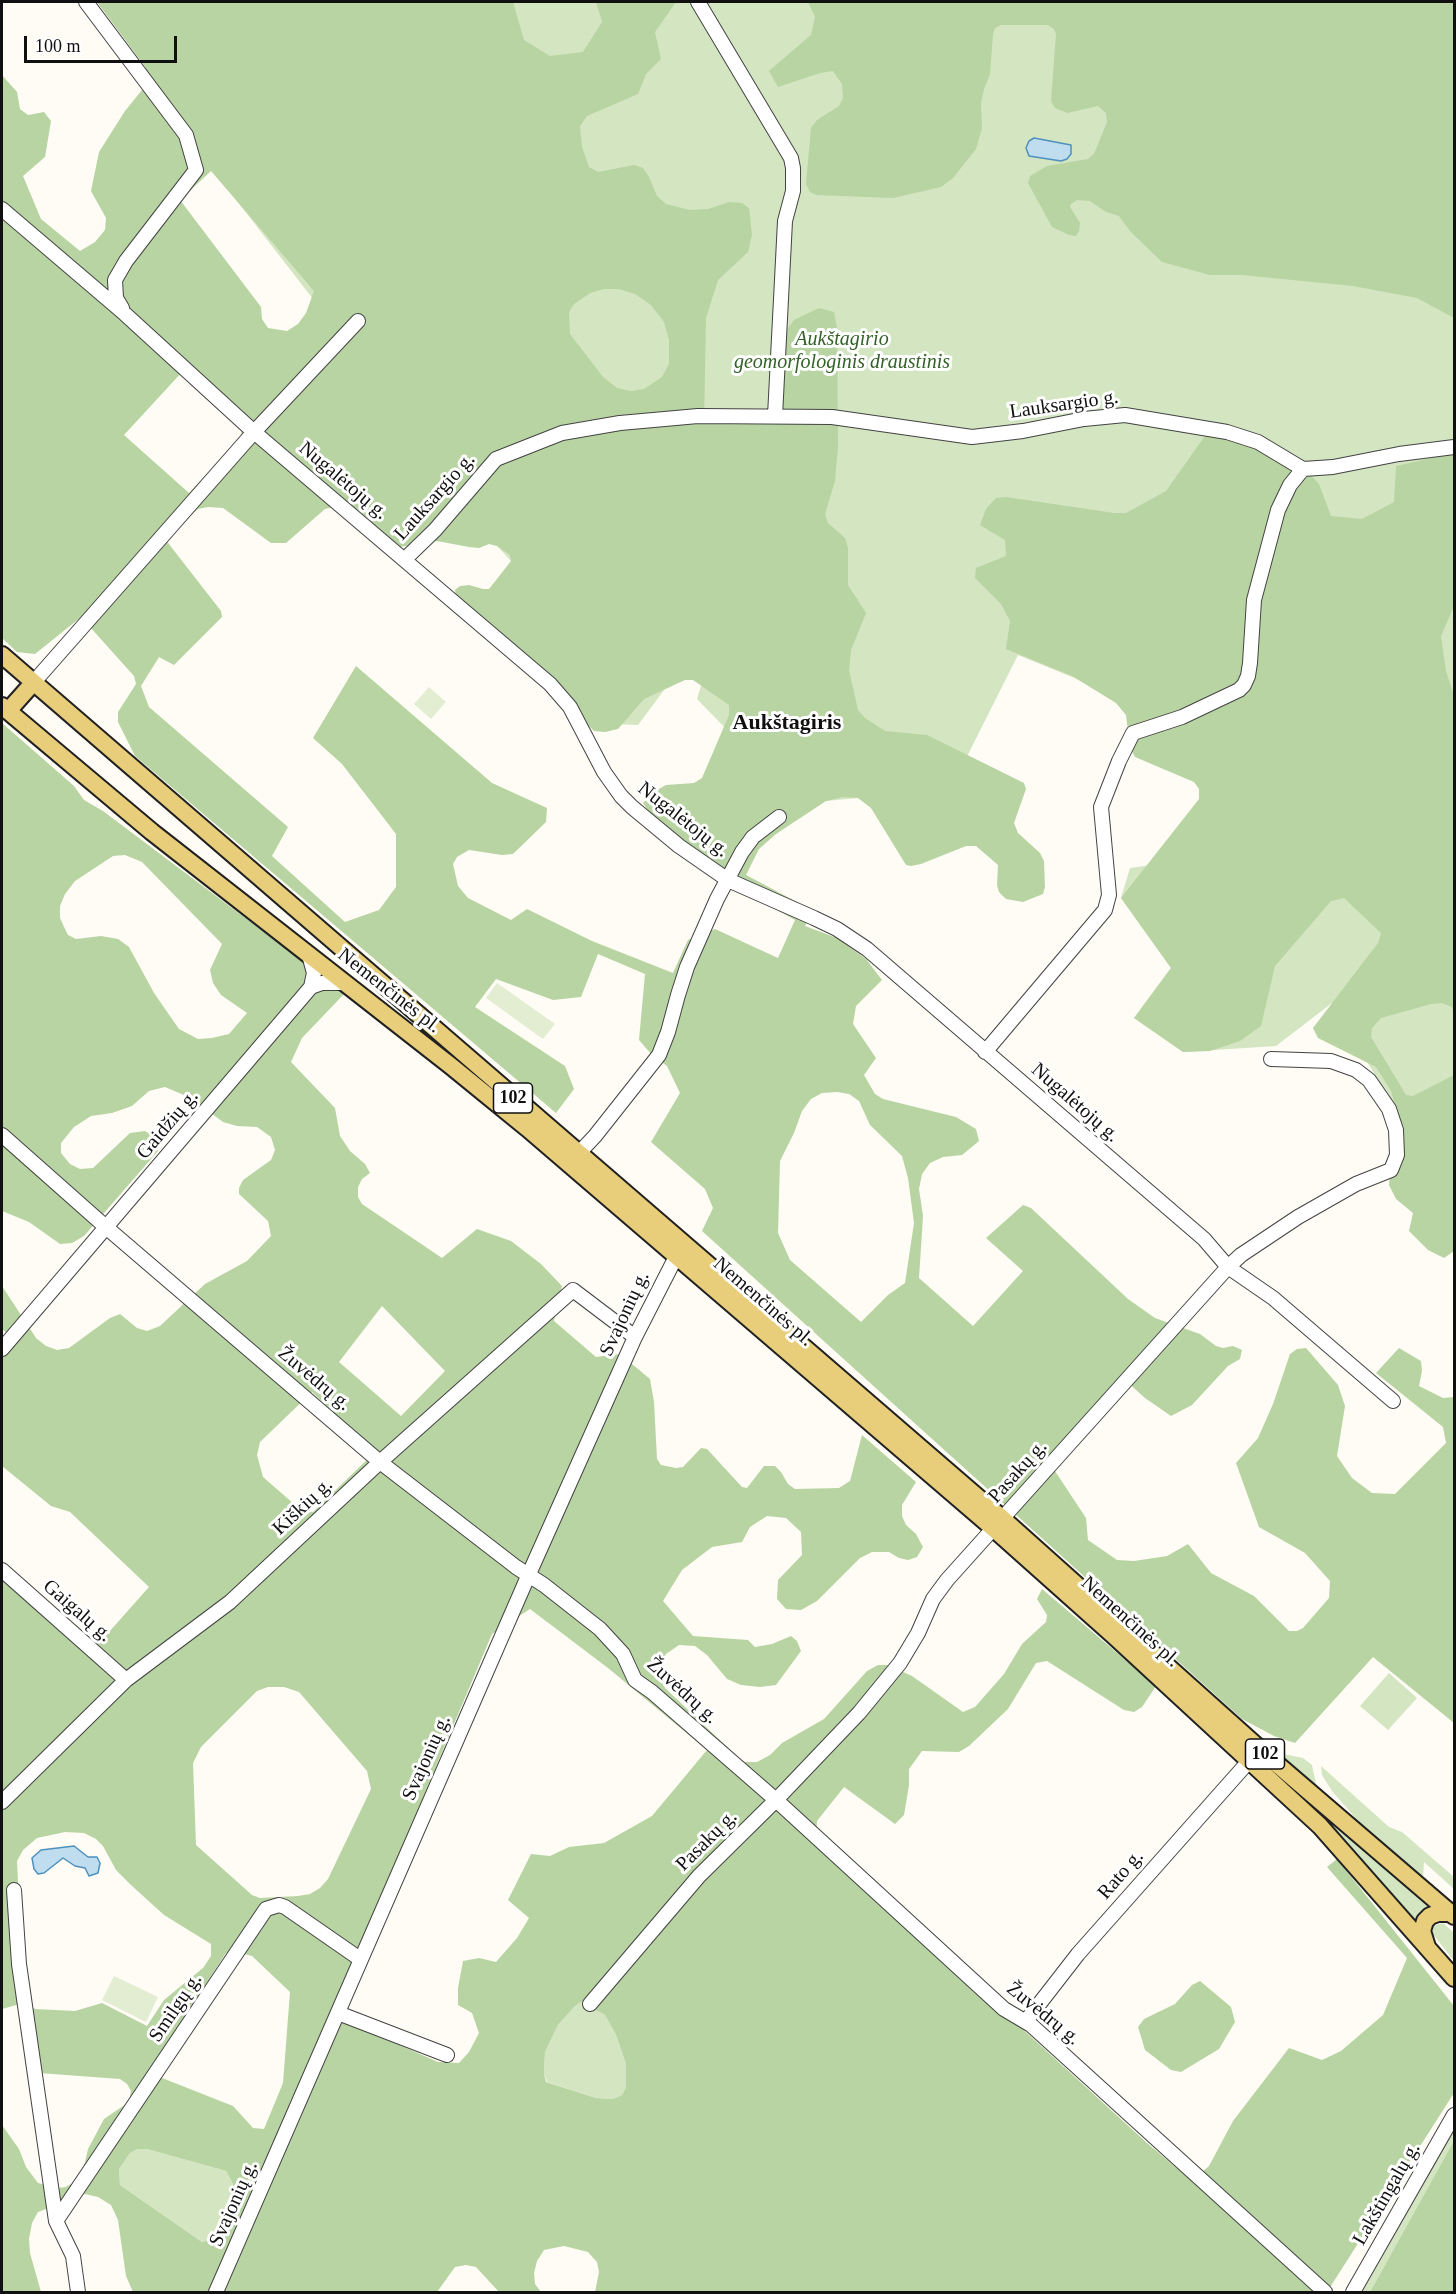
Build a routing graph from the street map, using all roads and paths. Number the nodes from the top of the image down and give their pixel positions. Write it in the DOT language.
graph roads {
  1 [pos="86,2"];
  2 [pos="698,2"];
  3 [pos="2,209"];
  4 [pos="125,314"];
  5 [pos="358,321"];
  6 [pos="775,416"];
  7 [pos="254,432"];
  8 [pos="1455,447"];
  9 [pos="1303,470"];
  10 [pos="405,559"];
  11 [pos="2,655"];
  12 [pos="33,683"];
  13 [pos="4,712"];
  14 [pos="779,817"];
  15 [pos="728,880"];
  16 [pos="309,955"];
  17 [pos="344,983"];
  18 [pos="311,987"];
  19 [pos="985,1052"];
  20 [pos="1271,1059"];
  21 [pos="2,1134"];
  22 [pos="578,1155"];
  23 [pos="107,1228"];
  24 [pos="679,1250"];
  25 [pos="1228,1267"];
  26 [pos="635,1337"];
  27 [pos="2,1349"];
  28 [pos="1393,1401"];
  29 [pos="380,1462"];
  30 [pos="998,1524"];
  31 [pos="2,1570"];
  32 [pos="529,1574"];
  33 [pos="126,1680"];
  34 [pos="1250,1760"];
  35 [pos="776,1800"];
  36 [pos="2,1802"];
  37 [pos="14,1890"];
  38 [pos="1453,1915"];
  39 [pos="1427,1947"];
  40 [pos="360,1959"];
  41 [pos="1455,1978"];
  42 [pos="590,2004"];
  43 [pos="338,2013"];
  44 [pos="1026,2021"];
  45 [pos="447,2055"];
  46 [pos="1455,2115"];
  47 [pos="56,2221"];
  48 [pos="78,2292"];
  49 [pos="216,2292"];
  50 [pos="1325,2292"];
  51 [pos="1353,2292"];
  1 -- 4 [label="street"];
  2 -- 6 [label="street"];
  3 -- 4 [label="street, Nugalėtojų g."];
  4 -- 7 [label="street, Nugalėtojų g."];
  5 -- 7 [label="street"];
  6 -- 9 [label="street, Lauksargio g."];
  6 -- 10 [label="street, Lauksargio g."];
  7 -- 10 [label="street, Nugalėtojų g."];
  7 -- 12 [label="street"];
  8 -- 9 [label="street"];
  9 -- 19 [label="street"];
  10 -- 15 [label="street, Nugalėtojų g."];
  11 -- 12 [label="main road, Nemenčinės pl. / 102"];
  12 -- 13 [label="main road"];
  12 -- 22 [label="main road, Nemenčinės pl. / 102"];
  13 -- 16 [label="main road, Nemenčinės pl. / 102"];
  14 -- 15 [label="street"];
  15 -- 19 [label="street, Nugalėtojų g."];
  15 -- 22 [label="street"];
  16 -- 17 [label="main road, Nemenčinės pl. / 102"];
  16 -- 18 [label="street"];
  17 -- 18 [label="street"];
  17 -- 24 [label="main road, Nemenčinės pl. / 102"];
  18 -- 23 [label="street, Gaidžių g."];
  19 -- 25 [label="street, Nugalėtojų g."];
  20 -- 25 [label="street, Pasakų g."];
  21 -- 23 [label="street, Žuvėdrų g."];
  22 -- 24 [label="main road, Nemenčinės pl. / 102"];
  23 -- 27 [label="street, Gaidžių g."];
  23 -- 29 [label="street, Žuvėdrų g."];
  24 -- 26 [label="street, Svajonių g."];
  24 -- 30 [label="main road, Nemenčinės pl. / 102"];
  25 -- 28 [label="street, Nugalėtojų g."];
  25 -- 30 [label="street, Pasakų g."];
  26 -- 29 [label="street, Kiškių g."];
  26 -- 32 [label="street, Svajonių g."];
  29 -- 32 [label="street, Žuvėdrų g."];
  29 -- 33 [label="street, Kiškių g."];
  30 -- 34 [label="main road, Nemenčinės pl. / 102"];
  30 -- 35 [label="street, Pasakų g."];
  30 -- 38 [label="main road, Nemenčinės pl. / 102"];
  31 -- 33 [label="street, Gaigalų g."];
  32 -- 35 [label="street, Žuvėdrų g."];
  32 -- 40 [label="street, Svajonių g."];
  33 -- 36 [label="street, Kiškių g."];
  34 -- 39 [label="main road, Nemenčinės pl. / 102"];
  34 -- 44 [label="street, Rato g."];
  35 -- 42 [label="street, Pasakų g."];
  35 -- 44 [label="street, Žuvėdrų g."];
  37 -- 47 [label="street"];
  38 -- 39 [label="main road"];
  39 -- 41 [label="main road, Nemenčinės pl. / 102"];
  40 -- 43 [label="street, Svajonių g."];
  40 -- 47 [label="street, Smilgų g."];
  43 -- 45 [label="street"];
  43 -- 49 [label="street, Svajonių g."];
  44 -- 50 [label="street, Žuvėdrų g."];
  46 -- 51 [label="street, Lakštingalų g."];
  47 -- 48 [label="street"];
}
